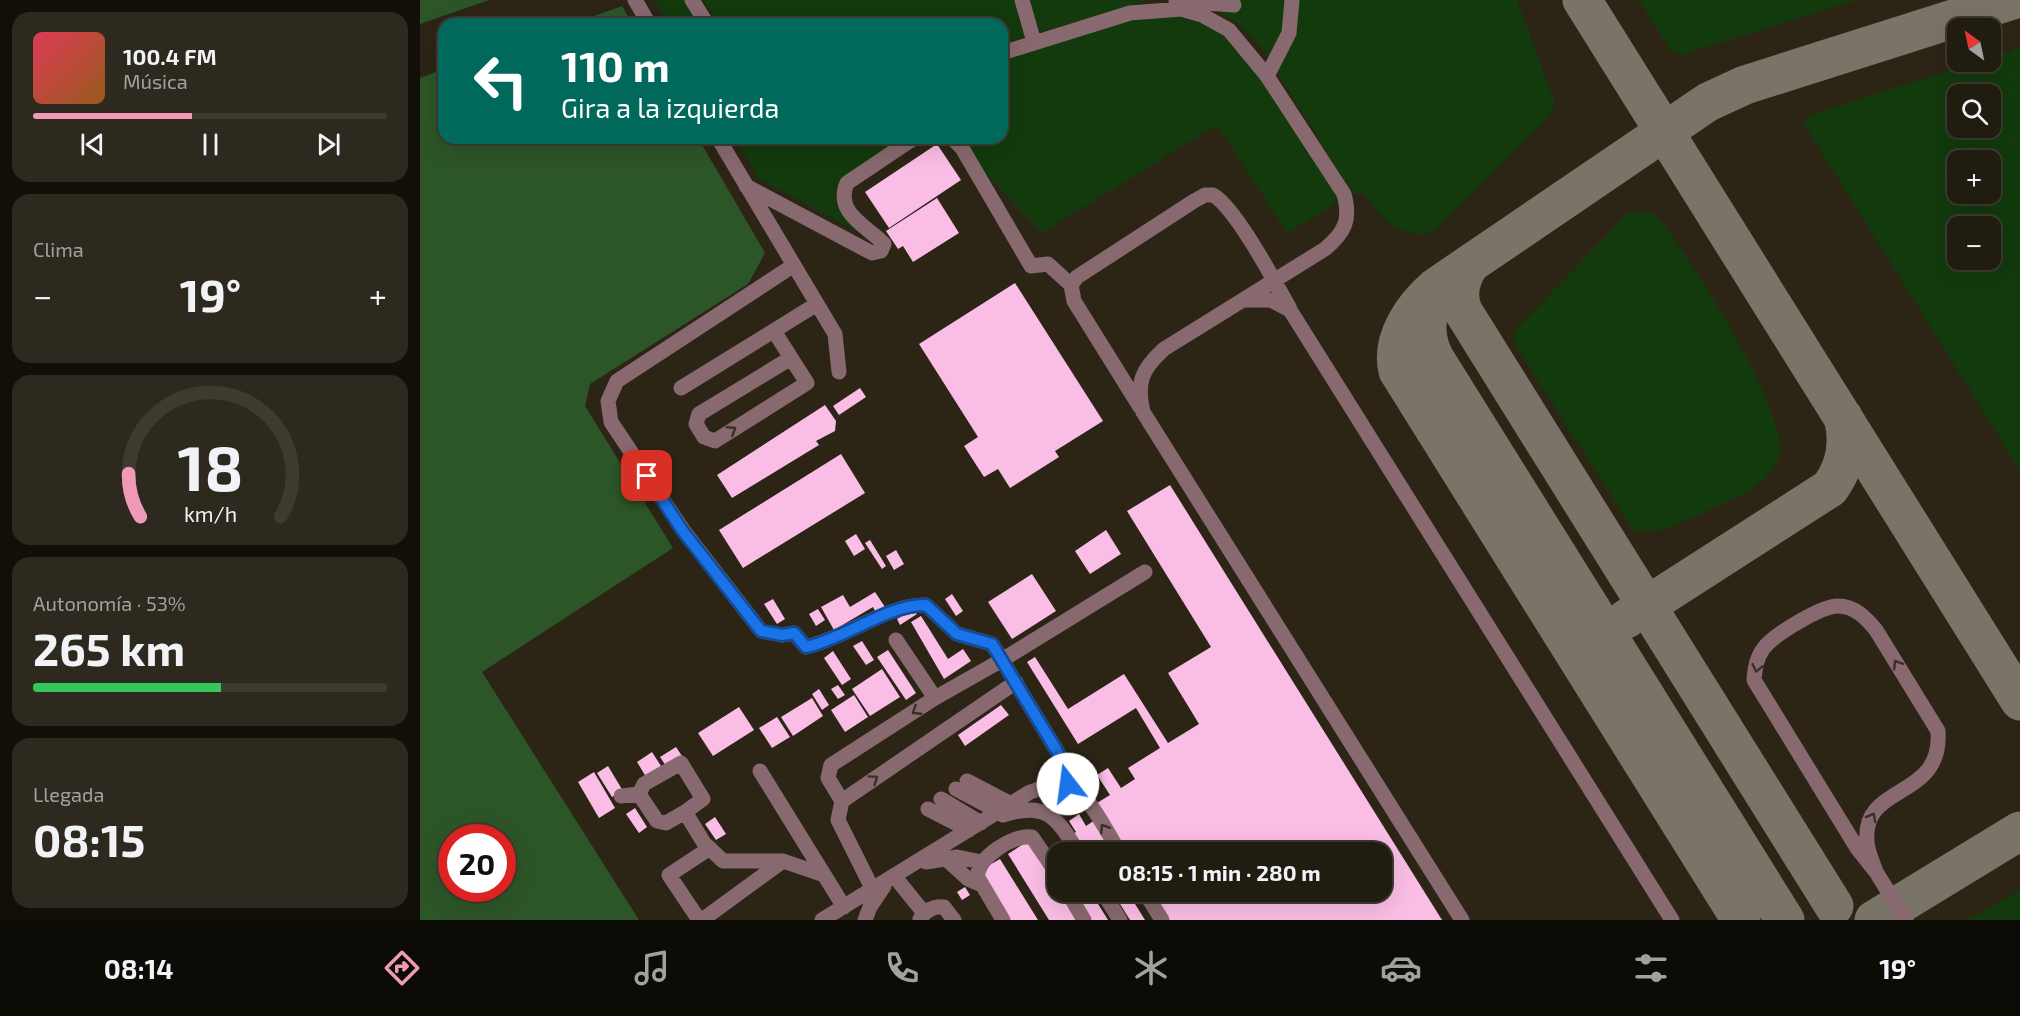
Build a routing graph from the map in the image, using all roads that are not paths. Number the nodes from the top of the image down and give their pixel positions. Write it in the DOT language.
graph roads {
  1 [pos="635,0"];
  2 [pos="692,0"];
  3 [pos="1022,0"];
  4 [pos="1292,0"];
  5 [pos="1234,5"];
  6 [pos="1130,13"];
  7 [pos="646,18"];
  8 [pos="703,18"];
  9 [pos="1034,42"];
  10 [pos="1008,51"];
  11 [pos="1267,76"];
  12 [pos="721,144"];
  13 [pos="905,144"];
  14 [pos="958,144"];
  15 [pos="746,186"];
  16 [pos="794,265"];
  17 [pos="1275,281"];
  18 [pos="1071,285"];
  19 [pos="1244,300"];
  20 [pos="817,304"];
  21 [pos="1290,310"];
  22 [pos="774,331"];
  23 [pos="791,358"];
  24 [pos="839,372"];
  25 [pos="681,388"];
  26 [pos="1143,412"];
  27 [pos="1145,572"];
  28 [pos="896,640"];
  29 [pos="1002,660"];
  30 [pos="1016,682"];
  31 [pos="935,698"];
  32 [pos="760,771"];
  33 [pos="1068,784"];
  34 [pos="961,785"];
  35 [pos="639,794"];
  36 [pos="621,796"];
  37 [pos="842,801"];
  38 [pos="935,804"];
  39 [pos="1005,808"];
  40 [pos="685,812"];
  41 [pos="975,826"];
  42 [pos="1071,842"];
  43 [pos="1113,842"];
  44 [pos="710,848"];
  45 [pos="945,858"];
  46 [pos="1047,859"];
  47 [pos="783,861"];
  48 [pos="982,862"];
  49 [pos="916,863"];
  50 [pos="1876,872"];
  51 [pos="824,875"];
  52 [pos="884,883"];
  53 [pos="980,884"];
  54 [pos="1073,902"];
  55 [pos="1109,902"];
  56 [pos="1151,902"];
  57 [pos="844,907"];
  58 [pos="922,916"];
  59 [pos="700,920"];
  60 [pos="822,920"];
  61 [pos="866,920"];
  62 [pos="954,920"];
  63 [pos="1003,920"];
  64 [pos="1084,920"];
  65 [pos="1120,920"];
  66 [pos="1162,920"];
  67 [pos="1462,920"];
  68 [pos="1672,920"];
  69 [pos="1906,920"];
  1 -- 7 [label="lane"];
  2 -- 8 [label="lane"];
  3 -- 9 [label="lane"];
  4 -- 11 [label="lane"];
  5 -- 6 [label="lane"];
  6 -- 9 [label="lane"];
  6 -- 11 [label="lane"];
  9 -- 10 [label="lane"];
  11 -- 17 [label="lane"];
  12 -- 15 [label="lane"];
  13 -- 15 [label="lane"];
  14 -- 18 [label="lane"];
  15 -- 16 [label="lane"];
  16 -- 20 [label="lane"];
  16 -- 29 [label="lane"];
  17 -- 18 [label="lane"];
  17 -- 19 [label="lane"];
  17 -- 21 [label="lane"];
  18 -- 26 [label="lane"];
  19 -- 21 [label="lane"];
  19 -- 26 [label="lane"];
  20 -- 22 [label="lane"];
  20 -- 24 [label="lane"];
  21 -- 68 [label="lane"];
  22 -- 23 [label="lane"];
  22 -- 25 [label="lane"];
  23 -- 23 [label="lane, one-way"];
  26 -- 67 [label="lane"];
  27 -- 29 [label="lane"];
  28 -- 31 [label="lane"];
  29 -- 30 [label="lane"];
  29 -- 31 [label="lane"];
  30 -- 33 [label="lane"];
  37 -- 30 [label="lane, one-way"];
  31 -- 37 [label="lane, one-way"];
  32 -- 51 [label="lane"];
  33 -- 39 [label="lane"];
  43 -- 33 [label="lane, one-way"];
  34 -- 39 [label="lane"];
  35 -- 36 [label="lane"];
  35 -- 40 [label="lane"];
  35 -- 40 [label="lane"];
  37 -- 52 [label="lane"];
  38 -- 41 [label="lane"];
  39 -- 41 [label="lane"];
  40 -- 44 [label="lane"];
  41 -- 42 [label="lane"];
  41 -- 49 [label="lane"];
  44 -- 47 [label="lane"];
  44 -- 59 [label="lane"];
  45 -- 48 [label="lane"];
  45 -- 49 [label="lane"];
  45 -- 53 [label="lane"];
  46 -- 48 [label="lane"];
  47 -- 51 [label="lane"];
  47 -- 59 [label="lane"];
  48 -- 53 [label="lane"];
  49 -- 52 [label="lane"];
  50 -- 50 [label="lane, one-way"];
  50 -- 69 [label="lane"];
  51 -- 57 [label="lane"];
  52 -- 57 [label="lane"];
  52 -- 58 [label="lane"];
  52 -- 61 [label="lane"];
  53 -- 63 [label="lane"];
  54 -- 64 [label="lane"];
  55 -- 65 [label="lane"];
  56 -- 66 [label="lane"];
  57 -- 60 [label="lane"];
  58 -- 62 [label="lane"];
}
